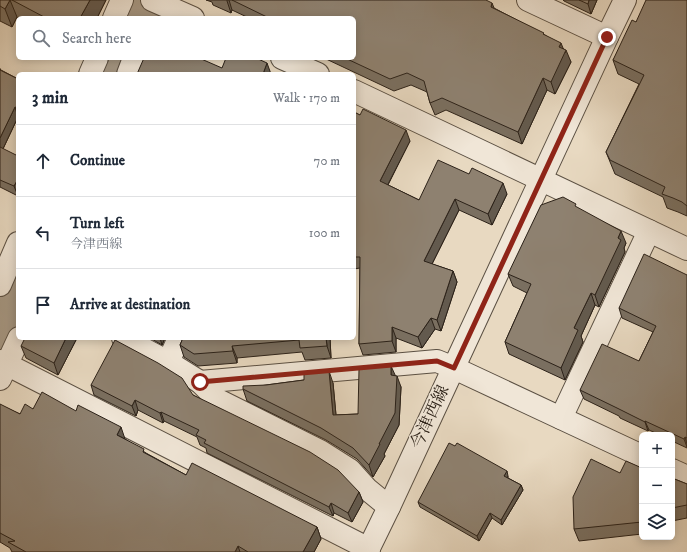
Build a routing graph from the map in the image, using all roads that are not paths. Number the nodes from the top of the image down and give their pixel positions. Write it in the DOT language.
graph roads {
  1 [pos="122,0"];
  2 [pos="528,0"];
  3 [pos="625,0"];
  4 [pos="155,5"];
  5 [pos="115,16"];
  6 [pos="187,16"];
  7 [pos="607,37"];
  8 [pos="96,60"];
  9 [pos="133,60"];
  10 [pos="286,60"];
  11 [pos="91,72"];
  12 [pos="129,72"];
  13 [pos="310,72"];
  14 [pos="356,92"];
  15 [pos="541,180"];
  16 [pos="649,231"];
  17 [pos="16,248"];
  18 [pos="687,249"];
  19 [pos="0,285"];
  20 [pos="18,340"];
  21 [pos="127,340"];
  22 [pos="178,340"];
  23 [pos="168,362"];
  24 [pos="2,368"];
  25 [pos="454,368"];
  26 [pos="200,382"];
  27 [pos="562,418"];
  28 [pos="639,455"];
  29 [pos="675,471"];
  30 [pos="687,477"];
  31 [pos="389,507"];
  32 [pos="368,551"];
  1 -- 5 [label="street"];
  2 -- 7 [label="street"];
  3 -- 7 [label="street, 今津西線"];
  4 -- 6 [label="street"];
  7 -- 15 [label="street, 今津西線"];
  8 -- 11 [label="street"];
  9 -- 12 [label="street"];
  10 -- 13 [label="street"];
  14 -- 15 [label="street"];
  15 -- 16 [label="street"];
  15 -- 25 [label="street, 今津西線"];
  16 -- 18 [label="street"];
  16 -- 27 [label="street"];
  17 -- 19 [label="street"];
  20 -- 24 [label="street"];
  21 -- 23 [label="street"];
  22 -- 23 [label="street"];
  23 -- 26 [label="street"];
  24 -- 32 [label="street"];
  25 -- 26 [label="street"];
  25 -- 27 [label="street"];
  25 -- 31 [label="street, 今津西線"];
  26 -- 31 [label="street"];
  27 -- 28 [label="street"];
  29 -- 30 [label="street"];
  31 -- 32 [label="street, 今津西線"];
}
